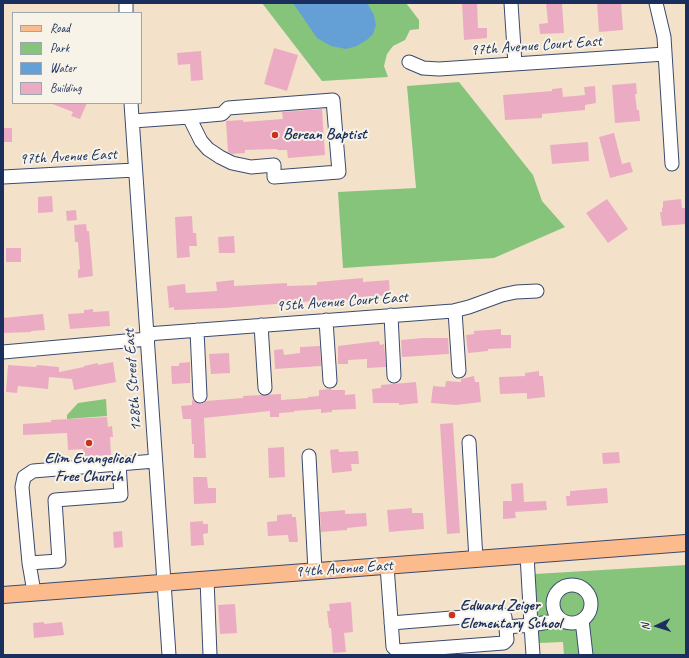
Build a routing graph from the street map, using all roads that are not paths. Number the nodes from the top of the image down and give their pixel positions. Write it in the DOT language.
graph roads {
  1 [pos="511,3"];
  2 [pos="656,3"];
  3 [pos="665,54"];
  4 [pos="409,62"];
  5 [pos="515,64"];
  6 [pos="132,104"];
  7 [pos="189,117"];
  8 [pos="132,121"];
  9 [pos="672,164"];
  10 [pos="135,170"];
  11 [pos="3,177"];
  12 [pos="538,291"];
  13 [pos="454,311"];
  14 [pos="391,316"];
  15 [pos="326,320"];
  16 [pos="261,325"];
  17 [pos="197,330"];
  18 [pos="147,336"];
  19 [pos="3,352"];
  20 [pos="459,371"];
  21 [pos="394,376"];
  22 [pos="330,381"];
  23 [pos="265,388"];
  24 [pos="200,396"];
  25 [pos="469,442"];
  26 [pos="309,456"];
  27 [pos="155,461"];
  28 [pos="119,464"];
  29 [pos="686,543"];
  30 [pos="527,555"];
  31 [pos="476,559"];
  32 [pos="29,563"];
  33 [pos="387,566"];
  34 [pos="315,571"];
  35 [pos="207,579"];
  36 [pos="163,583"];
  37 [pos="34,592"];
  38 [pos="3,595"];
  39 [pos="561,620"];
  40 [pos="582,620"];
  41 [pos="391,623"];
  42 [pos="531,625"];
  43 [pos="506,627"];
  44 [pos="397,653"];
  45 [pos="169,655"];
  46 [pos="210,655"];
  47 [pos="533,655"];
  48 [pos="586,655"];
  1 -- 5 [label="street"];
  2 -- 3 [label="street"];
  3 -- 5 [label="street, 97th Avenue Court East"];
  3 -- 9 [label="street"];
  4 -- 5 [label="street, 97th Avenue Court East"];
  6 -- 8 [label="street, 128th Street East"];
  7 -- 7 [label="street"];
  7 -- 8 [label="street"];
  8 -- 10 [label="street, 128th Street East"];
  10 -- 11 [label="street, 97th Avenue East"];
  10 -- 18 [label="street, 128th Street East"];
  12 -- 13 [label="street, 95th Avenue Court East"];
  13 -- 14 [label="street, 95th Avenue Court East"];
  13 -- 20 [label="street"];
  14 -- 15 [label="street, 95th Avenue Court East"];
  14 -- 21 [label="street"];
  15 -- 16 [label="street, 95th Avenue Court East"];
  15 -- 22 [label="street"];
  16 -- 17 [label="street, 95th Avenue Court East"];
  16 -- 23 [label="street"];
  17 -- 18 [label="street, 95th Avenue Court East"];
  17 -- 24 [label="street"];
  18 -- 19 [label="street, 95th Avenue Court East"];
  18 -- 27 [label="street, 128th Street East"];
  25 -- 31 [label="street"];
  26 -- 34 [label="street"];
  27 -- 28 [label="street"];
  27 -- 36 [label="street, 128th Street East"];
  28 -- 32 [label="street"];
  28 -- 32 [label="street"];
  29 -- 30 [label="main road, 94th Avenue East"];
  30 -- 31 [label="main road, 94th Avenue East"];
  30 -- 42 [label="street"];
  31 -- 33 [label="main road, 94th Avenue East"];
  32 -- 37 [label="street"];
  33 -- 34 [label="main road, 94th Avenue East"];
  33 -- 41 [label="street"];
  34 -- 35 [label="main road, 94th Avenue East"];
  35 -- 36 [label="main road, 94th Avenue East"];
  35 -- 46 [label="street"];
  36 -- 37 [label="main road, 94th Avenue East"];
  36 -- 45 [label="street, 128th Street East"];
  37 -- 38 [label="main road, 94th Avenue East"];
  39 -- 40 [label="street"];
  39 -- 40 [label="street"];
  39 -- 42 [label="street"];
  40 -- 48 [label="street"];
  41 -- 43 [label="street"];
  41 -- 44 [label="street"];
  42 -- 43 [label="street"];
  42 -- 47 [label="street"];
  43 -- 44 [label="street"];
}
